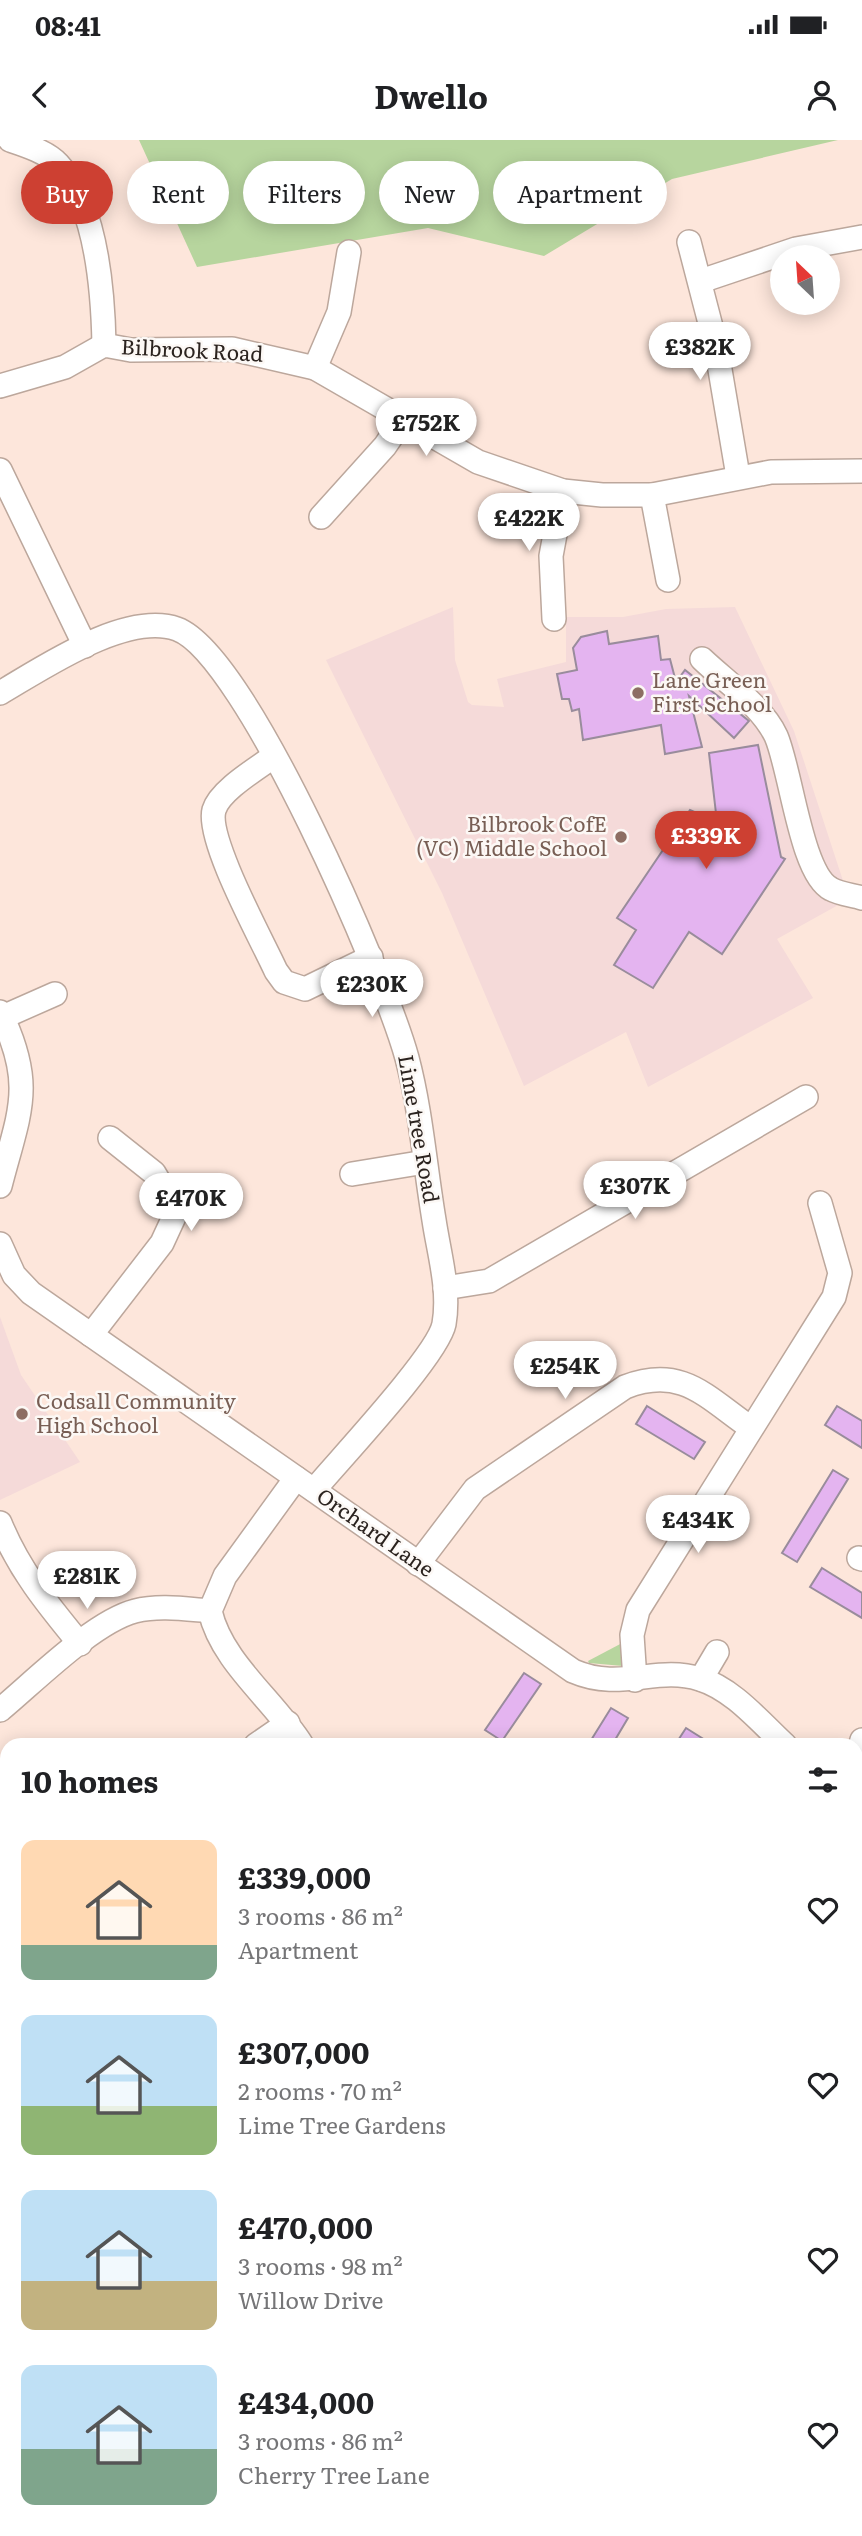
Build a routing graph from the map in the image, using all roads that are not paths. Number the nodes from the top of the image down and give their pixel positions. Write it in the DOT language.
graph roads {
  1 [pos="10,140"];
  2 [pos="862,237"];
  3 [pos="689,242"];
  4 [pos="349,252"];
  5 [pos="701,281"];
  6 [pos="104,345"];
  7 [pos="314,368"];
  8 [pos="0,386"];
  9 [pos="404,418"];
  10 [pos="0,470"];
  11 [pos="862,471"];
  12 [pos="738,476"];
  13 [pos="563,491"];
  14 [pos="652,495"];
  15 [pos="321,517"];
  16 [pos="668,580"];
  17 [pos="554,619"];
  18 [pos="85,646"];
  19 [pos="702,659"];
  20 [pos="0,693"];
  21 [pos="274,756"];
  22 [pos="862,898"];
  23 [pos="371,957"];
  24 [pos="55,994"];
  25 [pos="1,1014"];
  26 [pos="806,1097"];
  27 [pos="110,1138"];
  28 [pos="425,1163"];
  29 [pos="352,1174"];
  30 [pos="0,1186"];
  31 [pos="820,1203"];
  32 [pos="0,1244"];
  33 [pos="445,1288"];
  34 [pos="91,1335"];
  35 [pos="751,1428"];
  36 [pos="305,1484"];
  37 [pos="0,1523"];
  38 [pos="418,1564"];
  39 [pos="210,1611"];
  40 [pos="80,1644"];
  41 [pos="717,1652"];
  42 [pos="701,1679"];
  43 [pos="635,1680"];
  44 [pos="0,1710"];
  45 [pos="288,1723"];
  46 [pos="266,1738"];
  47 [pos="298,1738"];
  48 [pos="778,1738"];
  1 -- 6 [label="street"];
  2 -- 5 [label="street"];
  3 -- 5 [label="street"];
  4 -- 7 [label="street"];
  5 -- 12 [label="street"];
  6 -- 7 [label="street, Bilbrook Road"];
  6 -- 8 [label="street, Bilbrook Road"];
  7 -- 9 [label="street, Bilbrook Road"];
  9 -- 13 [label="street, Bilbrook Road"];
  9 -- 15 [label="street"];
  10 -- 18 [label="street"];
  11 -- 12 [label="street, Bilbrook Road"];
  12 -- 14 [label="street, Bilbrook Road"];
  13 -- 14 [label="street, Bilbrook Road"];
  13 -- 17 [label="street"];
  14 -- 16 [label="street"];
  18 -- 20 [label="street"];
  18 -- 21 [label="street, Lime tree Road"];
  19 -- 22 [label="street"];
  21 -- 23 [label="street, Lime tree Road"];
  21 -- 23 [label="street"];
  23 -- 28 [label="street, Lime tree Road"];
  24 -- 25 [label="street"];
  25 -- 30 [label="street"];
  26 -- 33 [label="street"];
  27 -- 34 [label="street"];
  28 -- 29 [label="street"];
  28 -- 33 [label="street, Lime tree Road"];
  31 -- 35 [label="street"];
  32 -- 34 [label="street, Orchard Lane"];
  33 -- 36 [label="street, Lime tree Road"];
  34 -- 36 [label="street, Orchard Lane"];
  35 -- 38 [label="street"];
  35 -- 43 [label="street"];
  36 -- 38 [label="street, Orchard Lane"];
  36 -- 39 [label="street, Lime tree Road"];
  37 -- 40 [label="street"];
  38 -- 43 [label="street, Orchard Lane"];
  39 -- 40 [label="street"];
  39 -- 45 [label="street"];
  40 -- 44 [label="street"];
  41 -- 42 [label="street"];
  42 -- 43 [label="street, Orchard Lane"];
  42 -- 48 [label="street, Orchard Lane"];
  45 -- 46 [label="street"];
  45 -- 47 [label="street"];
}
